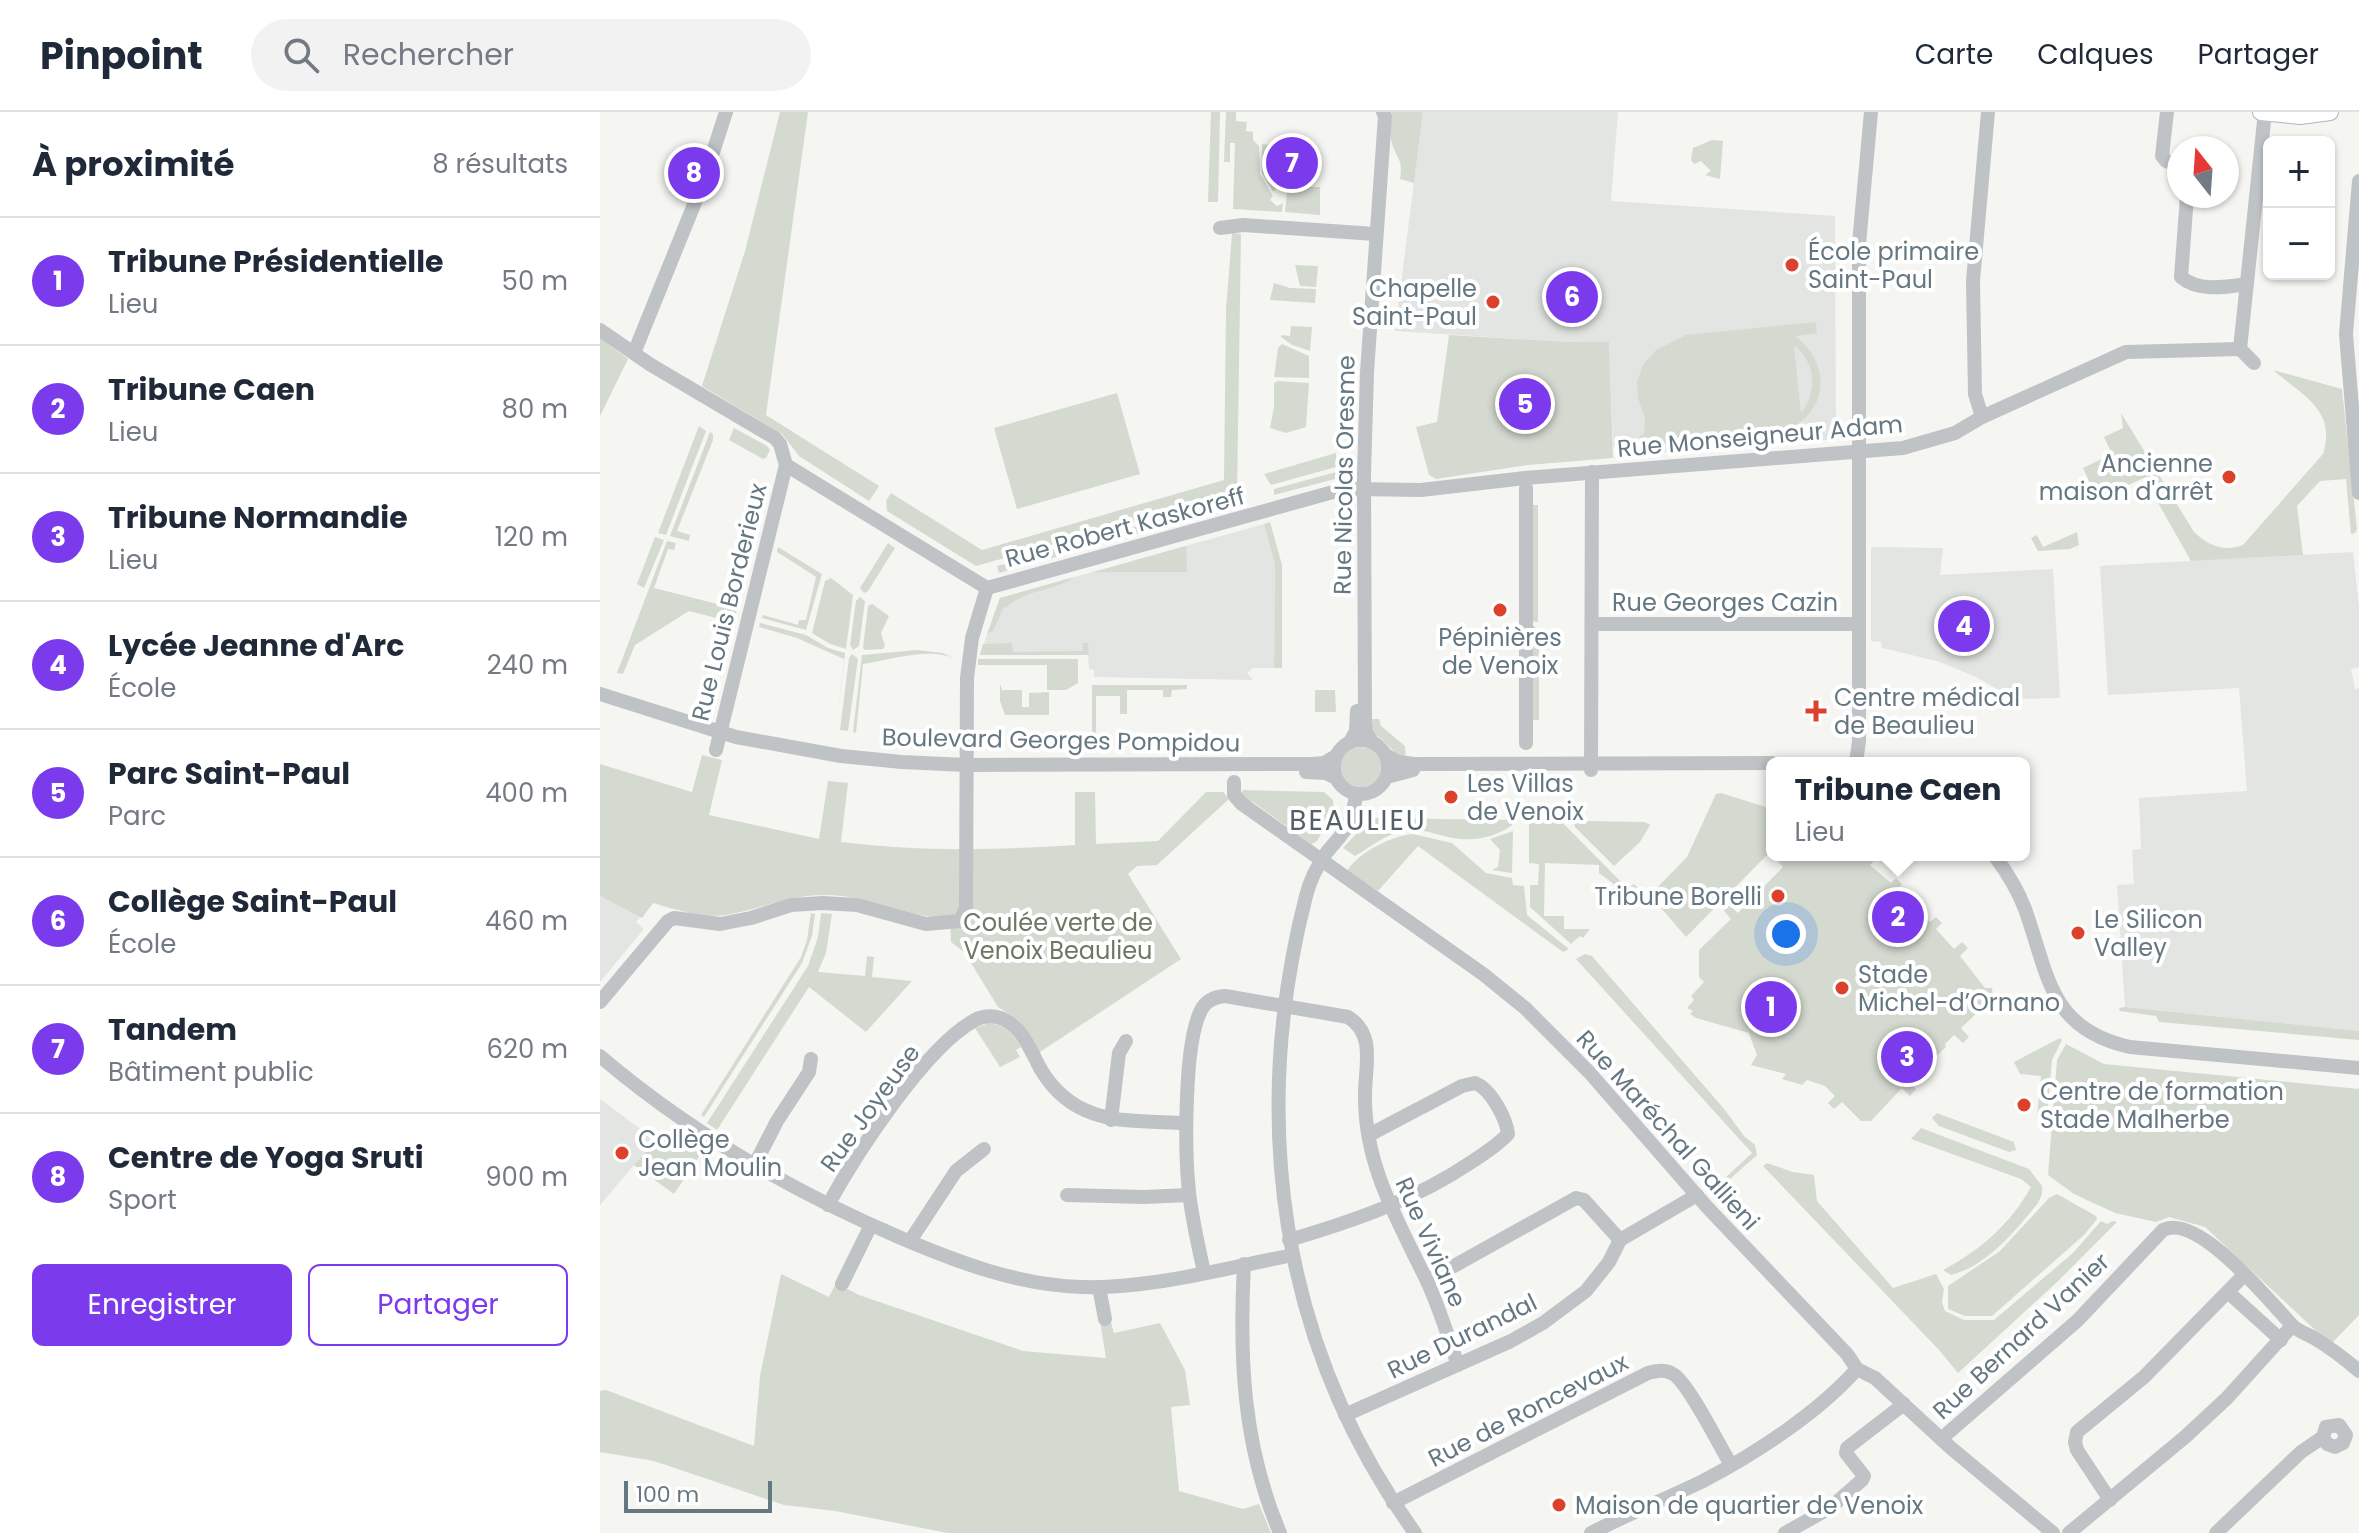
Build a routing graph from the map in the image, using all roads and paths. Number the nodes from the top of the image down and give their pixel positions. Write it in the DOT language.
graph roads {
  1 [pos="726,112"];
  2 [pos="1382,112"];
  3 [pos="1871,112"];
  4 [pos="1988,112"];
  5 [pos="2167,112"];
  6 [pos="2263,112"];
  7 [pos="2280,112"];
  8 [pos="2330,112"];
  9 [pos="2167,161"];
  10 [pos="2359,181"];
  11 [pos="2186,208"];
  12 [pos="1220,228"];
  13 [pos="1371,234"];
  14 [pos="2247,284"];
  15 [pos="2353,318"];
  16 [pos="600,330"];
  17 [pos="2240,349"];
  18 [pos="634,353"];
  19 [pos="2254,363"];
  20 [pos="1982,417"];
  21 [pos="2355,417"];
  22 [pos="1858,450"];
  23 [pos="786,465"];
  24 [pos="1592,472"];
  25 [pos="1526,488"];
  26 [pos="1360,490"];
  27 [pos="2359,493"];
  28 [pos="987,588"];
  29 [pos="1592,624"];
  30 [pos="1859,624"];
  31 [pos="600,694"];
  32 [pos="600,701"];
  33 [pos="718,741"];
  34 [pos="1350,742"];
  35 [pos="1372,742"];
  36 [pos="1526,743"];
  37 [pos="1386,755"];
  38 [pos="1336,756"];
  39 [pos="1857,757"];
  40 [pos="1766,763"];
  41 [pos="1591,767"];
  42 [pos="966,768"];
  43 [pos="1766,770"];
  44 [pos="1387,777"];
  45 [pos="1336,778"];
  46 [pos="1234,782"];
  47 [pos="1357,794"];
  48 [pos="1322,860"];
  49 [pos="1998,861"];
  50 [pos="2006,861"];
  51 [pos="600,1002"];
  52 [pos="1283,1006"];
  53 [pos="1126,1041"];
  54 [pos="600,1056"];
  55 [pos="811,1059"];
  56 [pos="2359,1062"];
  57 [pos="2359,1068"];
  58 [pos="1111,1120"];
  59 [pos="1185,1123"];
  60 [pos="1369,1135"];
  61 [pos="984,1149"];
  62 [pos="755,1164"];
  63 [pos="1067,1195"];
  64 [pos="1189,1195"];
  65 [pos="1697,1195"];
  66 [pos="828,1205"];
  67 [pos="1389,1207"];
  68 [pos="871,1225"];
  69 [pos="1289,1240"];
  70 [pos="1620,1240"];
  71 [pos="910,1241"];
  72 [pos="1293,1255"];
  73 [pos="1244,1264"];
  74 [pos="1204,1272"];
  75 [pos="2244,1275"];
  76 [pos="1427,1281"];
  77 [pos="842,1284"];
  78 [pos="1099,1287"];
  79 [pos="2228,1292"];
  80 [pos="1105,1319"];
  81 [pos="2292,1326"];
  82 [pos="2281,1340"];
  83 [pos="1458,1365"];
  84 [pos="1857,1369"];
  85 [pos="2359,1371"];
  86 [pos="1904,1404"];
  87 [pos="1345,1415"];
  88 [pos="2323,1437"];
  89 [pos="1941,1439"];
  90 [pos="1731,1465"];
  91 [pos="2110,1500"];
  92 [pos="1393,1503"];
  93 [pos="1616,1528"];
  94 [pos="1410,1531"];
  95 [pos="1280,1533"];
  96 [pos="1591,1533"];
  97 [pos="1785,1533"];
  98 [pos="2053,1533"];
  99 [pos="2069,1533"];
  100 [pos="2216,1533"];
  1 -- 18 [label="street"];
  2 -- 13 [label="street, Rue Nicolas Oresme"];
  3 -- 22 [label="street"];
  4 -- 20 [label="street"];
  5 -- 9 [label="street"];
  6 -- 7 [label="main road"];
  6 -- 14 [label="street"];
  7 -- 8 [label="main road"];
  10 -- 15 [label="street"];
  11 -- 14 [label="street"];
  12 -- 13 [label="street"];
  13 -- 26 [label="street, Rue Nicolas Oresme"];
  14 -- 17 [label="street"];
  15 -- 21 [label="street"];
  16 -- 18 [label="street, Rue Robert Kaskoreff"];
  17 -- 19 [label="street"];
  17 -- 20 [label="street, Rue Monseigneur Adam"];
  18 -- 23 [label="street, Rue Robert Kaskoreff"];
  20 -- 22 [label="street, Rue Monseigneur Adam"];
  21 -- 27 [label="street"];
  22 -- 24 [label="street, Rue Monseigneur Adam"];
  22 -- 30 [label="street"];
  23 -- 28 [label="street, Rue Robert Kaskoreff"];
  23 -- 33 [label="street, Rue Louis Borderieux"];
  24 -- 26 [label="street, Rue Monseigneur Adam"];
  24 -- 29 [label="street"];
  25 -- 36 [label="street"];
  26 -- 28 [label="street, Rue Robert Kaskoreff"];
  26 -- 34 [label="street, Rue Nicolas Oresme"];
  26 -- 35 [label="street, Rue Nicolas Oresme"];
  28 -- 42 [label="street"];
  29 -- 30 [label="street, Rue Georges Cazin"];
  29 -- 41 [label="street"];
  30 -- 39 [label="street"];
  31 -- 33 [label="street, Boulevard Georges Pompidou"];
  32 -- 33 [label="street, Boulevard Georges Pompidou"];
  33 -- 42 [label="street, Boulevard Georges Pompidou"];
  34 -- 35 [label="street"];
  34 -- 38 [label="street"];
  35 -- 37 [label="street"];
  37 -- 41 [label="street"];
  37 -- 44 [label="street"];
  38 -- 42 [label="street, Boulevard Georges Pompidou"];
  38 -- 45 [label="street"];
  40 -- 41 [label="street"];
  41 -- 43 [label="street"];
  41 -- 44 [label="street"];
  42 -- 45 [label="street, Boulevard Georges Pompidou"];
  42 -- 51 [label="street"];
  44 -- 47 [label="street"];
  45 -- 47 [label="street"];
  46 -- 48 [label="street, Rue Maréchal Gallieni"];
  47 -- 48 [label="street"];
  48 -- 52 [label="street"];
  48 -- 65 [label="street, Rue Maréchal Gallieni"];
  49 -- 57 [label="street"];
  50 -- 56 [label="street"];
  52 -- 59 [label="street, Rue Viviane"];
  52 -- 60 [label="street, Rue Viviane"];
  52 -- 69 [label="street"];
  53 -- 58 [label="street"];
  54 -- 62 [label="street"];
  55 -- 62 [label="street"];
  58 -- 59 [label="street, Rue Joyeuse"];
  58 -- 66 [label="street, Rue Joyeuse"];
  59 -- 64 [label="street"];
  60 -- 67 [label="street, Rue Viviane"];
  60 -- 67 [label="street"];
  61 -- 71 [label="street"];
  62 -- 66 [label="street"];
  63 -- 64 [label="street"];
  64 -- 74 [label="street"];
  65 -- 70 [label="street, Rue Durandal"];
  65 -- 84 [label="street, Rue Maréchal Gallieni"];
  66 -- 68 [label="street"];
  67 -- 69 [label="street"];
  67 -- 76 [label="street, Rue Viviane"];
  68 -- 71 [label="street"];
  68 -- 77 [label="street"];
  69 -- 72 [label="street"];
  70 -- 76 [label="street"];
  70 -- 83 [label="street, Rue Durandal"];
  71 -- 78 [label="street"];
  72 -- 73 [label="street"];
  72 -- 87 [label="street"];
  73 -- 74 [label="street"];
  73 -- 95 [label="street"];
  74 -- 78 [label="street"];
  75 -- 79 [label="street"];
  75 -- 81 [label="street"];
  75 -- 89 [label="street, Rue Bernard Vanier"];
  76 -- 83 [label="street, Rue Viviane"];
  78 -- 80 [label="street"];
  79 -- 82 [label="street"];
  79 -- 91 [label="street"];
  81 -- 82 [label="street"];
  81 -- 85 [label="street"];
  82 -- 91 [label="street"];
  83 -- 87 [label="street, Rue Durandal"];
  84 -- 86 [label="street, Rue Maréchal Gallieni"];
  84 -- 90 [label="street"];
  86 -- 89 [label="street, Rue Maréchal Gallieni"];
  86 -- 97 [label="street"];
  87 -- 92 [label="street"];
  88 -- 100 [label="street"];
  89 -- 98 [label="street, Rue Maréchal Gallieni"];
  90 -- 92 [label="street, Rue de Roncevaux"];
  90 -- 93 [label="street"];
  91 -- 99 [label="street"];
  92 -- 94 [label="street"];
  93 -- 96 [label="street"];
}
